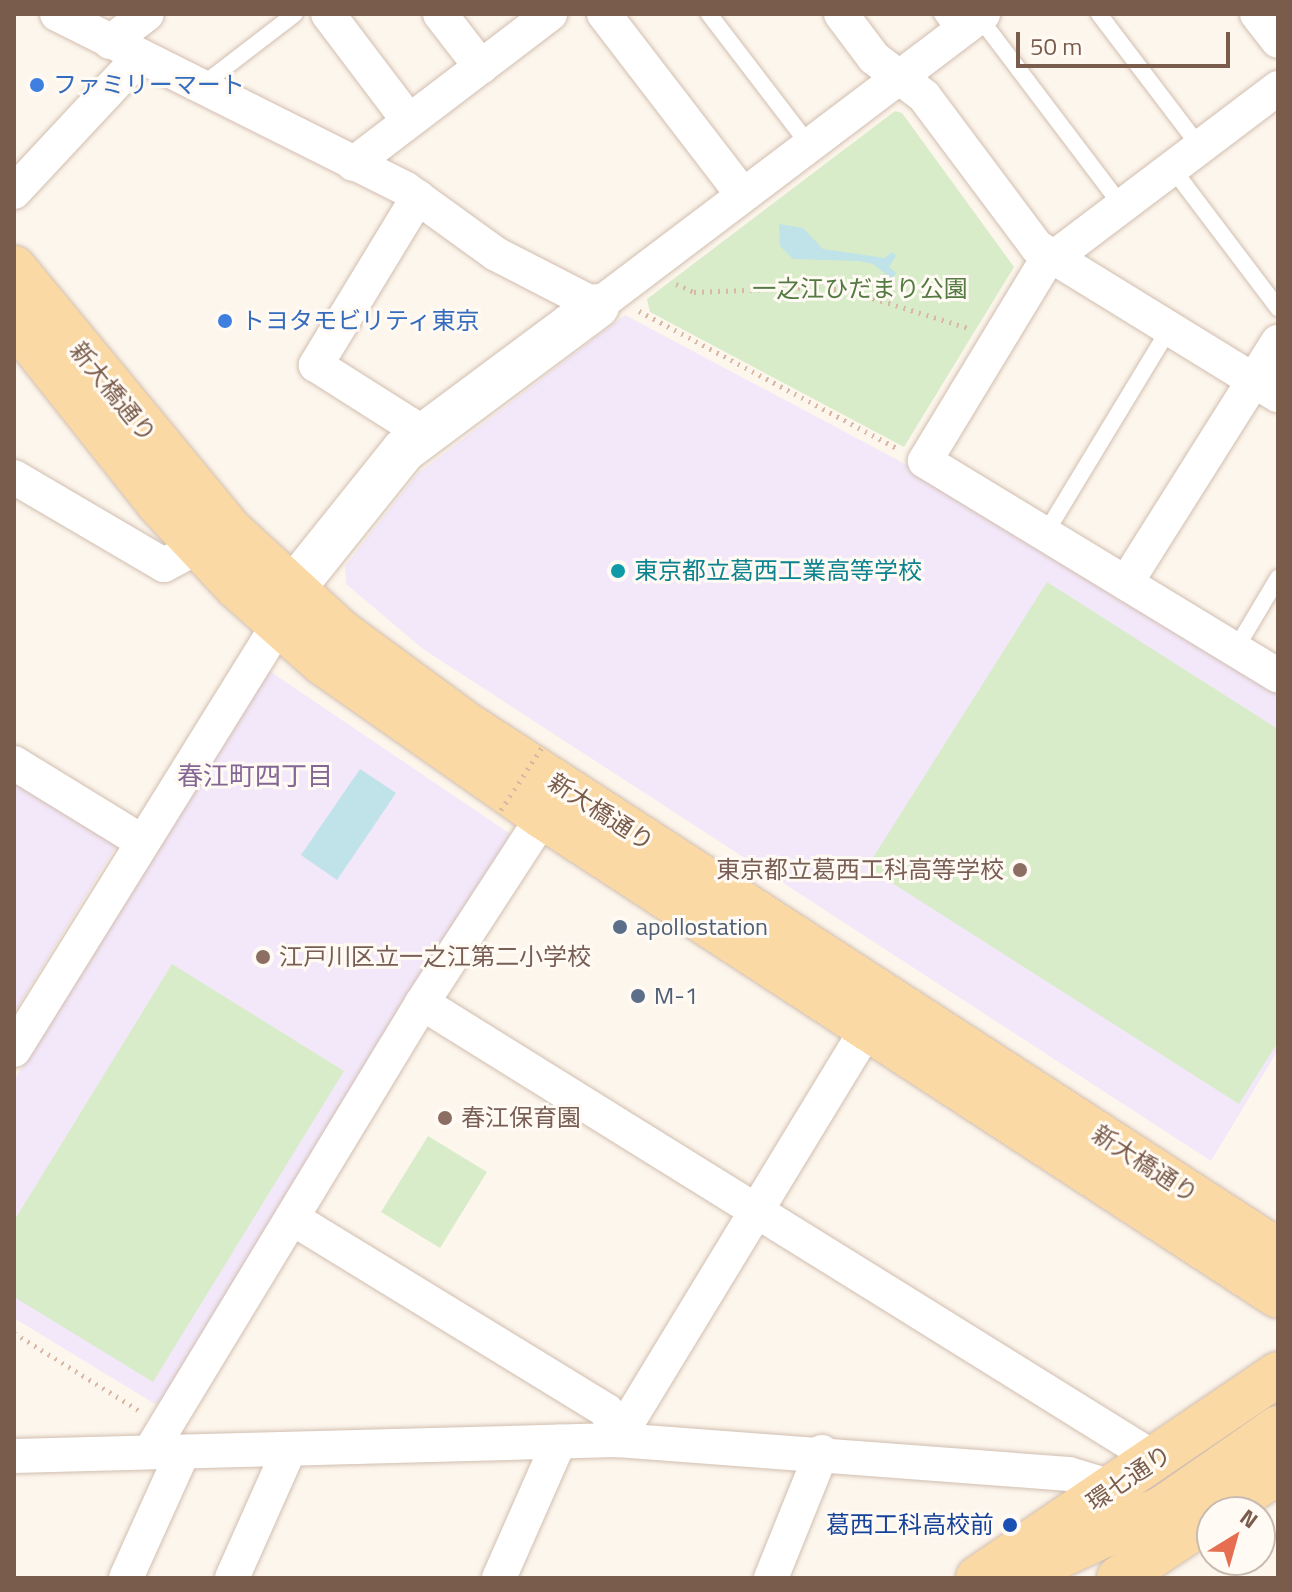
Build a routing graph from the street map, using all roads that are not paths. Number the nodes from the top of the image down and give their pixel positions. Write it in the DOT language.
graph roads {
  1 [pos="57,14"];
  2 [pos="147,14"];
  3 [pos="295,14"];
  4 [pos="328,14"];
  5 [pos="440,14"];
  6 [pos="550,14"];
  7 [pos="604,14"];
  8 [pos="709,14"];
  9 [pos="841,14"];
  10 [pos="1099,14"];
  11 [pos="1257,14"];
  12 [pos="965,20"];
  13 [pos="1278,41"];
  14 [pos="125,49"];
  15 [pos="481,67"];
  16 [pos="899,77"];
  17 [pos="199,87"];
  18 [pos="1278,88"];
  19 [pos="409,121"];
  20 [pos="809,145"];
  21 [pos="1200,147"];
  22 [pos="353,164"];
  23 [pos="1172,168"];
  24 [pos="14,192"];
  25 [pos="743,195"];
  26 [pos="418,197"];
  27 [pos="1122,206"];
  28 [pos="1055,257"];
  29 [pos="14,268"];
  30 [pos="612,305"];
  31 [pos="1278,308"];
  32 [pos="14,321"];
  33 [pos="1169,329"];
  34 [pos="1278,342"];
  35 [pos="1266,388"];
  36 [pos="422,438"];
  37 [pos="14,477"];
  38 [pos="1045,534"];
  39 [pos="199,546"];
  40 [pos="1278,578"];
  41 [pos="1126,583"];
  42 [pos="286,609"];
  43 [pos="1235,650"];
  44 [pos="1278,676"];
  45 [pos="14,763"];
  46 [pos="543,817"];
  47 [pos="143,842"];
  48 [pos="422,1003"];
  49 [pos="869,1026"];
  50 [pos="14,1050"];
  51 [pos="754,1215"];
  52 [pos="292,1218"];
  53 [pos="1278,1251"];
  54 [pos="1278,1296"];
  55 [pos="1278,1374"];
  56 [pos="1278,1428"];
  57 [pos="617,1440"];
  58 [pos="559,1442"];
  59 [pos="166,1443"];
  60 [pos="289,1450"];
  61 [pos="822,1452"];
  62 [pos="1157,1460"];
  63 [pos="16,1461"];
  64 [pos="1278,1472"];
  65 [pos="1115,1488"];
  66 [pos="1242,1496"];
  67 [pos="1196,1527"];
  68 [pos="126,1578"];
  69 [pos="232,1578"];
  70 [pos="499,1578"];
  71 [pos="771,1578"];
  72 [pos="978,1578"];
  73 [pos="1010,1578"];
  74 [pos="1119,1578"];
  1 -- 14 [label="street"];
  2 -- 14 [label="street"];
  3 -- 17 [label="lane"];
  4 -- 19 [label="street"];
  5 -- 15 [label="street"];
  6 -- 15 [label="street"];
  7 -- 25 [label="street"];
  8 -- 20 [label="lane"];
  9 -- 16 [label="street"];
  10 -- 21 [label="lane"];
  11 -- 13 [label="street"];
  12 -- 16 [label="street"];
  12 -- 27 [label="lane"];
  14 -- 17 [label="street"];
  14 -- 24 [label="street"];
  15 -- 19 [label="street"];
  16 -- 20 [label="street"];
  16 -- 28 [label="street"];
  17 -- 22 [label="street"];
  18 -- 21 [label="street"];
  19 -- 22 [label="street"];
  20 -- 25 [label="street"];
  21 -- 23 [label="street"];
  22 -- 26 [label="street"];
  23 -- 27 [label="street"];
  23 -- 31 [label="lane"];
  25 -- 30 [label="street"];
  26 -- 30 [label="street"];
  26 -- 36 [label="street"];
  27 -- 28 [label="street"];
  28 -- 33 [label="street"];
  28 -- 38 [label="street"];
  29 -- 42 [label="main road, 新大橋通り"];
  30 -- 36 [label="street"];
  32 -- 39 [label="main road, 新大橋通り"];
  33 -- 35 [label="street"];
  33 -- 38 [label="lane"];
  34 -- 35 [label="street"];
  35 -- 41 [label="street"];
  36 -- 42 [label="street"];
  37 -- 39 [label="street"];
  38 -- 41 [label="street"];
  39 -- 42 [label="main road, 新大橋通り"];
  40 -- 43 [label="lane"];
  41 -- 43 [label="street"];
  42 -- 46 [label="main road, 新大橋通り"];
  42 -- 47 [label="street"];
  42 -- 53 [label="main road, 新大橋通り"];
  43 -- 44 [label="street"];
  45 -- 47 [label="street"];
  46 -- 48 [label="street"];
  46 -- 49 [label="main road, 新大橋通り"];
  47 -- 50 [label="street"];
  48 -- 51 [label="street"];
  48 -- 52 [label="street"];
  49 -- 51 [label="street"];
  49 -- 54 [label="main road, 新大橋通り"];
  51 -- 57 [label="street"];
  51 -- 62 [label="street"];
  52 -- 57 [label="street"];
  52 -- 59 [label="street"];
  55 -- 62 [label="main road, 環七通り"];
  56 -- 73 [label="main road"];
  57 -- 58 [label="street"];
  57 -- 61 [label="street"];
  58 -- 60 [label="street"];
  58 -- 70 [label="street"];
  59 -- 60 [label="street"];
  59 -- 63 [label="street"];
  59 -- 68 [label="street"];
  60 -- 69 [label="street"];
  61 -- 65 [label="street"];
  61 -- 71 [label="street"];
  62 -- 65 [label="main road, 環七通り"];
  64 -- 66 [label="main road"];
  65 -- 72 [label="main road, 環七通り"];
  67 -- 74 [label="main road"];
}
